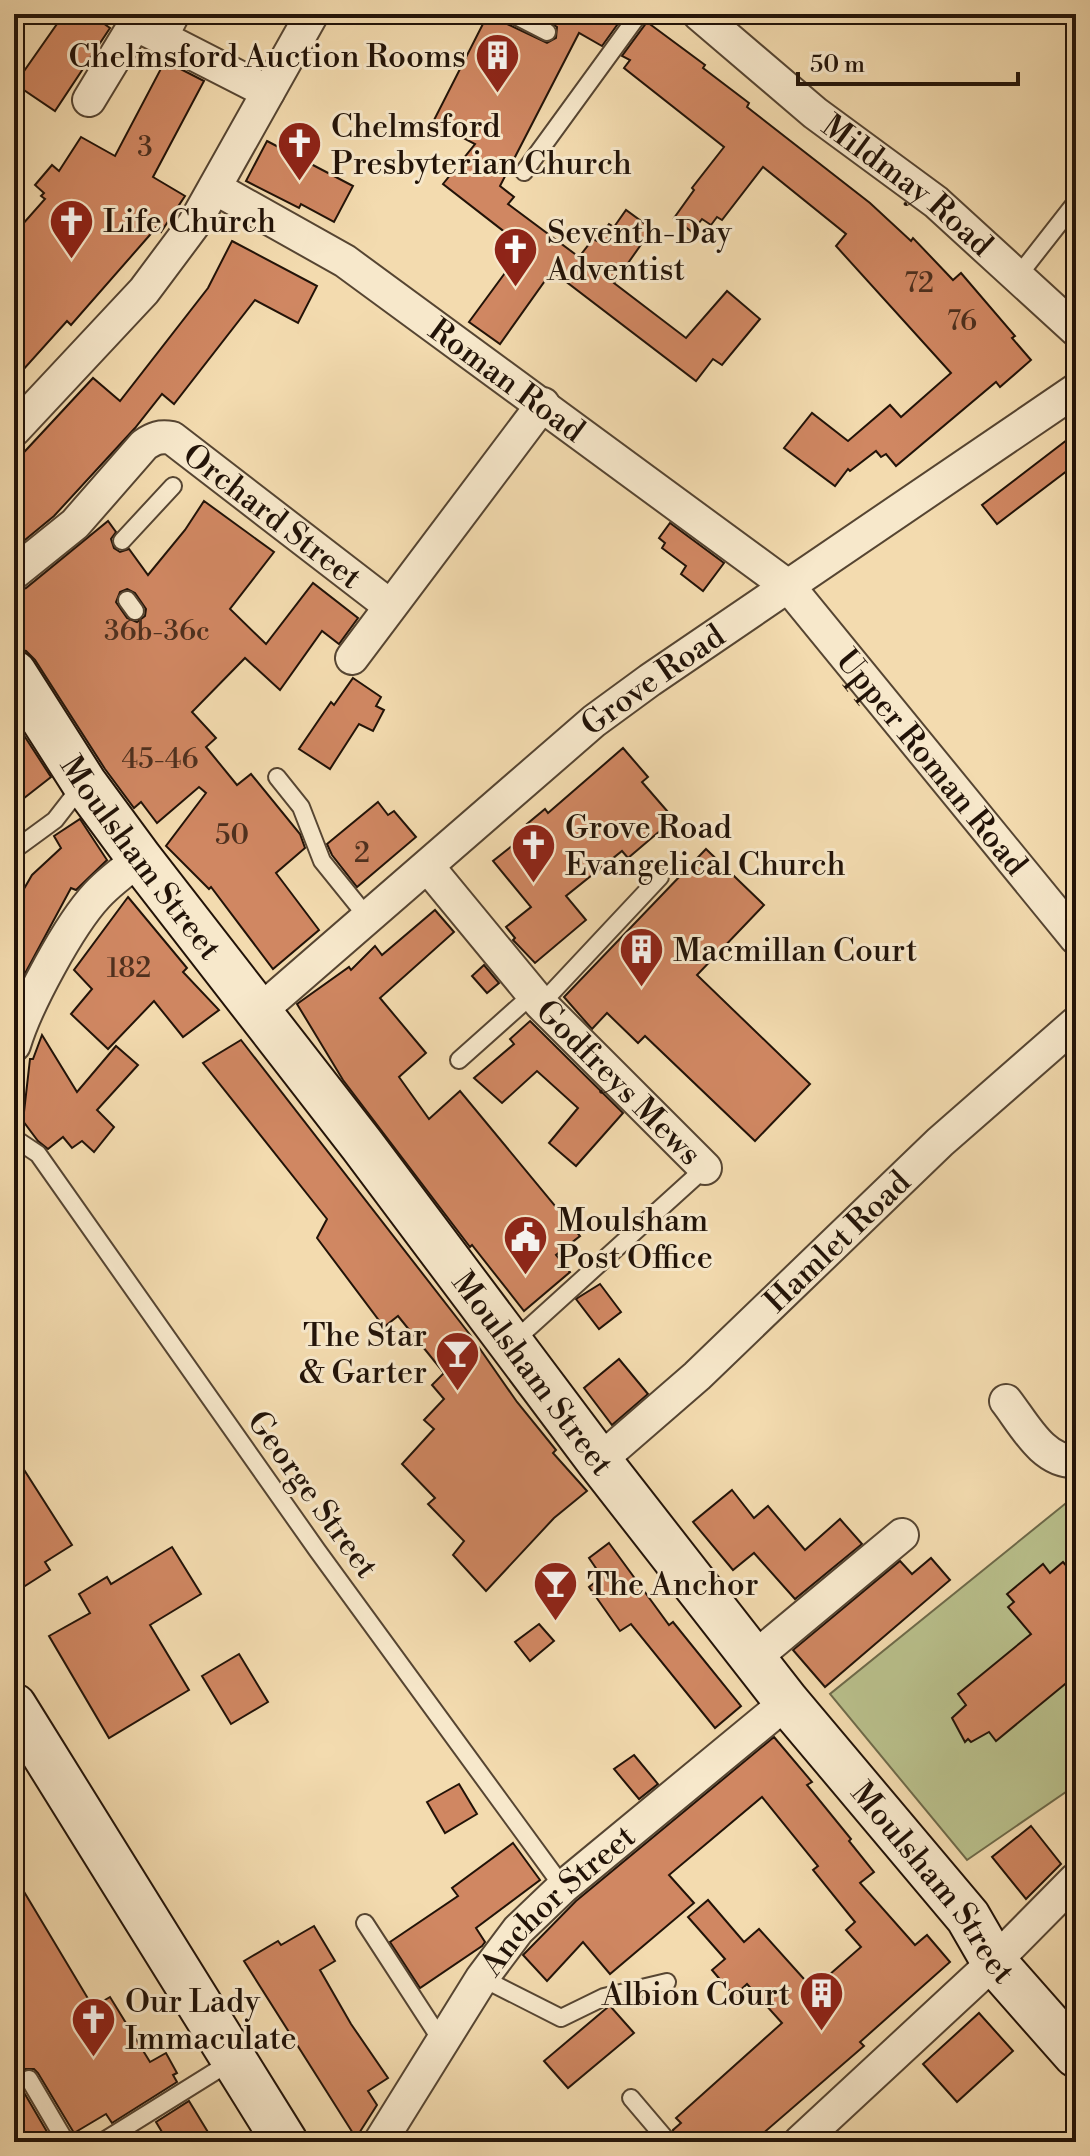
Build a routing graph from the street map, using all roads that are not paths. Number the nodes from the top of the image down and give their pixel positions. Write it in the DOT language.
graph roads {
  1 [pos="312,14"];
  2 [pos="512,14"];
  3 [pos="639,14"];
  4 [pos="699,14"];
  5 [pos="125,19"];
  6 [pos="175,28"];
  7 [pos="547,32"];
  8 [pos="268,92"];
  9 [pos="89,100"];
  10 [pos="524,172"];
  11 [pos="215,188"];
  12 [pos="1076,202"];
  13 [pos="1018,276"];
  14 [pos="1076,330"];
  15 [pos="1076,390"];
  16 [pos="543,404"];
  17 [pos="19,415"];
  18 [pos="173,486"];
  19 [pos="122,541"];
  20 [pos="14,573"];
  21 [pos="789,587"];
  22 [pos="390,606"];
  23 [pos="352,658"];
  24 [pos="14,673"];
  25 [pos="277,777"];
  26 [pos="84,783"];
  27 [pos="14,850"];
  28 [pos="140,859"];
  29 [pos="428,867"];
  30 [pos="660,877"];
  31 [pos="368,918"];
  32 [pos="1076,938"];
  33 [pos="537,999"];
  34 [pos="260,1011"];
  35 [pos="1076,1023"];
  36 [pos="14,1045"];
  37 [pos="459,1060"];
  38 [pos="14,1138"];
  39 [pos="698,1175"];
  40 [pos="512,1344"];
  41 [pos="1006,1401"];
  42 [pos="599,1461"];
  43 [pos="1076,1461"];
  44 [pos="902,1535"];
  45 [pos="753,1659"];
  46 [pos="787,1702"];
  47 [pos="14,1706"];
  48 [pos="1076,1879"];
  49 [pos="563,1887"];
  50 [pos="365,1923"];
  51 [pos="994,1962"];
  52 [pos="482,1978"];
  53 [pos="667,1982"];
  54 [pos="443,2043"];
  55 [pos="1076,2055"];
  56 [pos="234,2060"];
  57 [pos="29,2079"];
  58 [pos="631,2098"];
  59 [pos="665,2138"];
  60 [pos="66,2142"];
  61 [pos="102,2142"];
  62 [pos="285,2142"];
  63 [pos="380,2142"];
  64 [pos="800,2142"];
  1 -- 8 [label="street"];
  2 -- 7 [label="lane"];
  3 -- 10 [label="lane"];
  4 -- 13 [label="street, Mildmay Road"];
  5 -- 6 [label="street"];
  5 -- 9 [label="street"];
  6 -- 8 [label="street"];
  8 -- 11 [label="street"];
  11 -- 16 [label="street, Roman Road"];
  11 -- 17 [label="street"];
  12 -- 13 [label="lane"];
  13 -- 14 [label="street, Mildmay Road"];
  15 -- 21 [label="street, Grove Road"];
  16 -- 21 [label="street, Roman Road"];
  16 -- 22 [label="street, Orchard Street"];
  18 -- 19 [label="lane"];
  20 -- 22 [label="street, Orchard Street"];
  21 -- 29 [label="street, Grove Road"];
  21 -- 32 [label="street, Upper Roman Road"];
  22 -- 23 [label="street, Orchard Street"];
  24 -- 26 [label="street, Moulsham Street"];
  25 -- 31 [label="lane"];
  26 -- 27 [label="lane"];
  26 -- 28 [label="street, Moulsham Street"];
  28 -- 34 [label="street, Moulsham Street"];
  28 -- 36 [label="street"];
  29 -- 31 [label="street, Grove Road"];
  29 -- 33 [label="street, Godfreys Mews"];
  30 -- 33 [label="lane"];
  31 -- 34 [label="street, Grove Road"];
  33 -- 37 [label="lane"];
  33 -- 39 [label="street, Godfreys Mews"];
  34 -- 40 [label="street, Moulsham Street"];
  35 -- 42 [label="street, Hamlet Road"];
  38 -- 49 [label="lane, George Street"];
  39 -- 40 [label="lane, Godfreys Mews"];
  40 -- 42 [label="street, Moulsham Street"];
  41 -- 43 [label="street"];
  42 -- 45 [label="street, Moulsham Street"];
  44 -- 45 [label="street"];
  45 -- 46 [label="street, Moulsham Street"];
  46 -- 49 [label="street, Anchor Street"];
  46 -- 51 [label="street, Moulsham Street"];
  47 -- 56 [label="street"];
  48 -- 51 [label="street"];
  49 -- 52 [label="street, Anchor Street"];
  50 -- 54 [label="lane"];
  51 -- 55 [label="street, Moulsham Street"];
  51 -- 64 [label="street"];
  52 -- 53 [label="lane"];
  52 -- 54 [label="street, Anchor Street"];
  54 -- 63 [label="street, Anchor Street"];
  56 -- 61 [label="lane"];
  56 -- 62 [label="street"];
  57 -- 60 [label="lane"];
  58 -- 59 [label="lane"];
}
